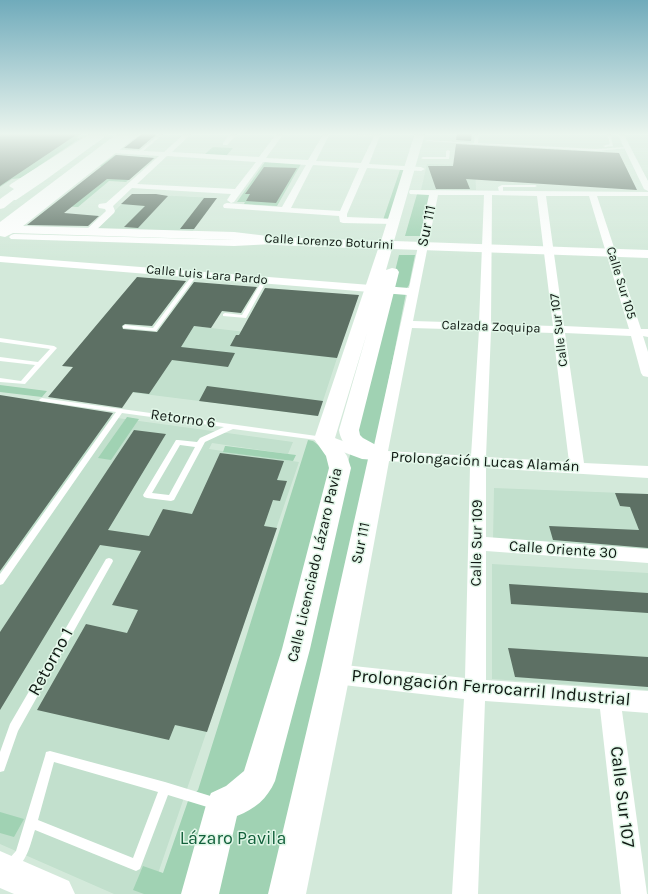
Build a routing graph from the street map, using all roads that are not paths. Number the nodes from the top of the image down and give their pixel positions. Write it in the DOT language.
graph roads {
  1 [pos="31,175"];
  2 [pos="42,175"];
  3 [pos="46,175"];
  4 [pos="55,175"];
  5 [pos="75,175"];
  6 [pos="81,175"];
  7 [pos="143,175"];
  8 [pos="250,175"];
  9 [pos="305,175"];
  10 [pos="360,175"];
  11 [pos="414,175"];
  12 [pos="416,175"];
  13 [pos="642,175"];
  14 [pos="131,186"];
  15 [pos="538,189"];
  16 [pos="648,190"];
  17 [pos="237,192"];
  18 [pos="413,192"];
  19 [pos="434,192"];
  20 [pos="494,192"];
  21 [pos="592,193"];
  22 [pos="648,194"];
  23 [pos="0,196"];
  24 [pos="12,197"];
  25 [pos="0,205"];
  26 [pos="285,210"];
  27 [pos="0,214"];
  28 [pos="343,214"];
  29 [pos="393,221"];
  30 [pos="88,232"];
  31 [pos="5,233"];
  32 [pos="276,241"];
  33 [pos="393,245"];
  34 [pos="423,246"];
  35 [pos="486,248"];
  36 [pos="550,251"];
  37 [pos="612,253"];
  38 [pos="648,254"];
  39 [pos="0,259"];
  40 [pos="196,274"];
  41 [pos="266,280"];
  42 [pos="380,289"];
  43 [pos="414,292"];
  44 [pos="225,315"];
  45 [pos="407,324"];
  46 [pos="485,326"];
  47 [pos="125,327"];
  48 [pos="558,329"];
  49 [pos="642,333"];
  50 [pos="0,340"];
  51 [pos="0,359"];
  52 [pos="39,364"];
  53 [pos="648,373"];
  54 [pos="0,380"];
  55 [pos="42,400"];
  56 [pos="120,411"];
  57 [pos="234,426"];
  58 [pos="324,439"];
  59 [pos="199,445"];
  60 [pos="379,456"];
  61 [pos="478,462"];
  62 [pos="577,467"];
  63 [pos="648,472"];
  64 [pos="478,544"];
  65 [pos="648,556"];
  66 [pos="109,561"];
  67 [pos="0,581"];
  68 [pos="335,674"];
  69 [pos="475,690"];
  70 [pos="610,699"];
  71 [pos="648,702"];
  72 [pos="0,767"];
  73 [pos="165,788"];
  74 [pos="223,804"];
  75 [pos="31,823"];
  76 [pos="3,870"];
  77 [pos="56,894"];
  78 [pos="200,894"];
  79 [pos="287,894"];
  80 [pos="465,894"];
  81 [pos="634,894"];
  1 -- 23 [label="main road"];
  2 -- 24 [label="main road"];
  3 -- 24 [label="main road"];
  4 -- 27 [label="main road"];
  5 -- 31 [label="main road"];
  6 -- 31 [label="main road"];
  7 -- 14 [label="street"];
  8 -- 17 [label="street"];
  9 -- 26 [label="street"];
  10 -- 28 [label="street"];
  11 -- 29 [label="main road"];
  12 -- 18 [label="main road"];
  13 -- 16 [label="street"];
  14 -- 17 [label="street"];
  14 -- 30 [label="street"];
  15 -- 20 [label="street"];
  15 -- 21 [label="street"];
  15 -- 36 [label="street, Calle Sur 107"];
  17 -- 26 [label="street"];
  18 -- 19 [label="street"];
  18 -- 33 [label="main road"];
  19 -- 20 [label="street"];
  19 -- 34 [label="street, Sur 111"];
  20 -- 35 [label="street, Calle Sur 109"];
  21 -- 22 [label="street"];
  21 -- 37 [label="street, Calle Sur 105"];
  24 -- 25 [label="main road"];
  26 -- 28 [label="street"];
  28 -- 29 [label="street"];
  29 -- 33 [label="main road"];
  30 -- 31 [label="main road, Calle Lorenzo Boturini"];
  30 -- 32 [label="main road, Calle Lorenzo Boturini"];
  31 -- 32 [label="main road"];
  31 -- 32 [label="street"];
  32 -- 33 [label="main road, Calle Lorenzo Boturini"];
  33 -- 34 [label="main road, Calle Lorenzo Boturini"];
  33 -- 42 [label="main road"];
  34 -- 35 [label="main road, Calle Lorenzo Boturini"];
  34 -- 43 [label="street, Sur 111"];
  35 -- 36 [label="main road, Calle Lorenzo Boturini"];
  35 -- 46 [label="street, Calle Sur 109"];
  36 -- 37 [label="main road, Calle Lorenzo Boturini"];
  36 -- 48 [label="street, Calle Sur 107"];
  37 -- 38 [label="main road, Calle Lorenzo Boturini"];
  37 -- 49 [label="street, Calle Sur 105"];
  39 -- 40 [label="street, Calle Luis Lara Pardo"];
  40 -- 41 [label="street, Calle Luis Lara Pardo"];
  40 -- 47 [label="lane"];
  41 -- 42 [label="street, Calle Luis Lara Pardo"];
  41 -- 44 [label="lane"];
  42 -- 43 [label="street, Calle Luis Lara Pardo"];
  42 -- 58 [label="main road"];
  42 -- 60 [label="main road"];
  43 -- 45 [label="street, Sur 111"];
  45 -- 46 [label="street, Calzada Zoquipa"];
  45 -- 60 [label="street, Sur 111"];
  46 -- 48 [label="street, Calzada Zoquipa"];
  46 -- 61 [label="street, Calle Sur 109"];
  48 -- 49 [label="street, Calzada Zoquipa"];
  48 -- 62 [label="street, Calle Sur 107"];
  49 -- 53 [label="street, Calle Sur 105"];
  50 -- 52 [label="lane"];
  51 -- 52 [label="lane"];
  52 -- 54 [label="lane"];
  55 -- 56 [label="lane, Retorno 6"];
  56 -- 57 [label="lane, Retorno 6"];
  56 -- 67 [label="lane"];
  57 -- 58 [label="lane, Retorno 6"];
  57 -- 59 [label="lane"];
  58 -- 60 [label="street, Prolongación Lucas Alamán"];
  58 -- 74 [label="main road, Calle Licenciado Lázaro Pavia"];
  59 -- 59 [label="lane"];
  60 -- 61 [label="street, Prolongación Lucas Alamán"];
  60 -- 68 [label="main road, Sur 111"];
  61 -- 62 [label="street, Prolongación Lucas Alamán"];
  61 -- 64 [label="street, Calle Sur 109"];
  62 -- 63 [label="street, Prolongación Lucas Alamán"];
  64 -- 65 [label="street, Calle Oriente 30"];
  64 -- 69 [label="street, Calle Sur 109"];
  66 -- 72 [label="lane, Retorno 1"];
  68 -- 69 [label="street, Prolongación Ferrocarril Industrial"];
  68 -- 79 [label="main road, Sur 111"];
  69 -- 70 [label="street, Prolongación Ferrocarril Industrial"];
  69 -- 80 [label="street, Calle Sur 109"];
  70 -- 71 [label="street, Prolongación Ferrocarril Industrial"];
  70 -- 81 [label="street, Calle Sur 107"];
  73 -- 74 [label="lane"];
  73 -- 75 [label="lane"];
  73 -- 75 [label="lane"];
  74 -- 78 [label="main road"];
  75 -- 76 [label="lane"];
  76 -- 77 [label="main road"];
}
